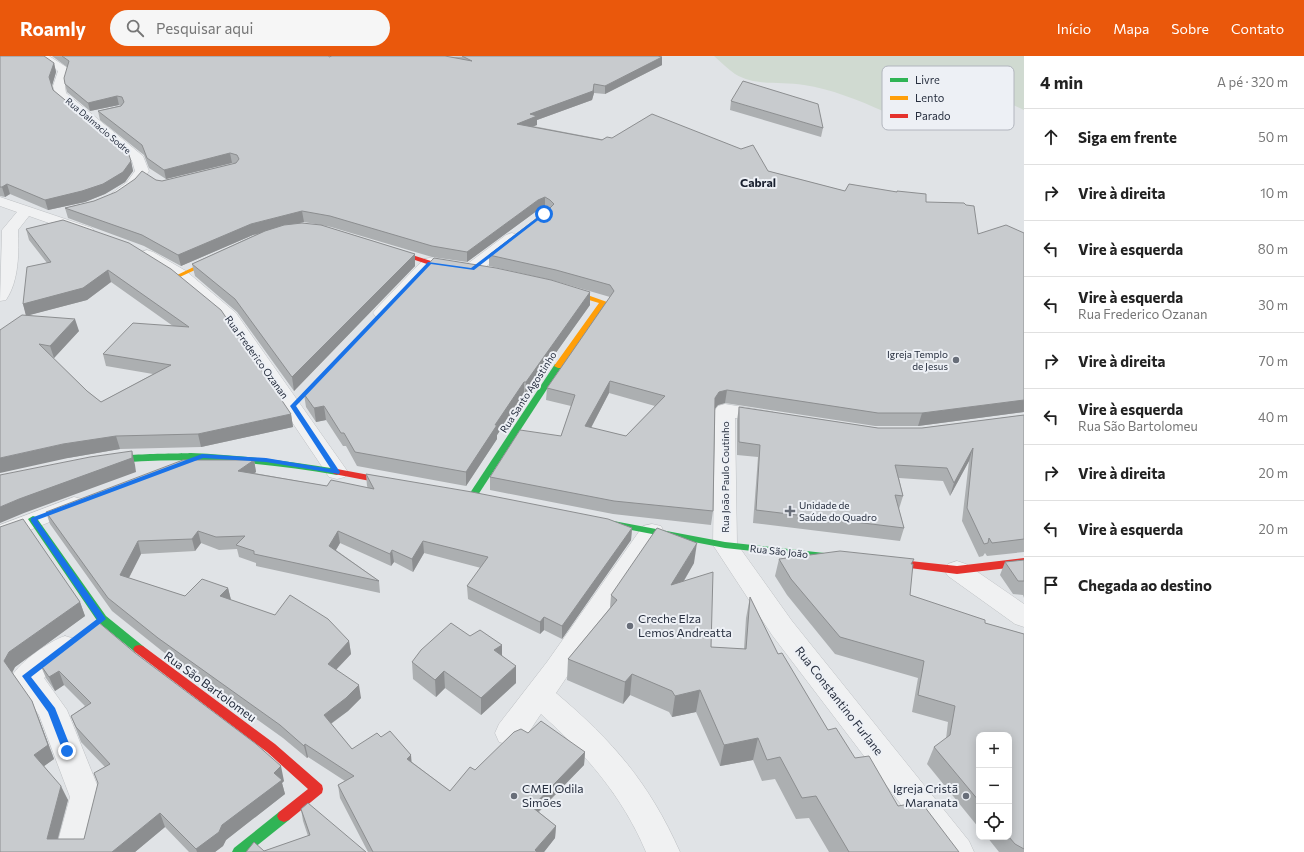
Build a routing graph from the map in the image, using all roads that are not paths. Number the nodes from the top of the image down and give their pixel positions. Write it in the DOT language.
graph roads {
  1 [pos="42,56"];
  2 [pos="3,200"];
  3 [pos="106,200"];
  4 [pos="27,210"];
  5 [pos="70,211"];
  6 [pos="47,217"];
  7 [pos="525,228"];
  8 [pos="98,236"];
  9 [pos="376,246"];
  10 [pos="132,248"];
  11 [pos="227,253"];
  12 [pos="430,263"];
  13 [pos="478,270"];
  14 [pos="180,275"];
  15 [pos="3,277"];
  16 [pos="555,287"];
  17 [pos="0,296"];
  18 [pos="370,326"];
  19 [pos="785,419"];
  20 [pos="202,456"];
  21 [pos="94,462"];
  22 [pos="337,472"];
  23 [pos="143,478"];
  24 [pos="407,484"];
  25 [pos="473,496"];
  26 [pos="92,497"];
  27 [pos="33,519"];
  28 [pos="597,521"];
  29 [pos="652,532"];
  30 [pos="0,534"];
  31 [pos="725,545"];
  32 [pos="854,559"];
  33 [pos="870,561"];
  34 [pos="1024,562"];
  35 [pos="957,570"];
  36 [pos="1024,617"];
  37 [pos="102,619"];
  38 [pos="539,694"];
  39 [pos="510,733"];
  40 [pos="72,852"];
  41 [pos="239,852"];
  42 [pos="663,852"];
  43 [pos="957,852"];
  1 -- 3 [label="street, Rua Dalmacio Sodre"];
  2 -- 4 [label="street"];
  4 -- 6 [label="street"];
  4 -- 15 [label="street"];
  5 -- 6 [label="street"];
  6 -- 8 [label="street"];
  7 -- 13 [label="street"];
  9 -- 12 [label="street"];
  10 -- 14 [label="street, Rua Frederico Ozanan"];
  11 -- 14 [label="street"];
  12 -- 13 [label="street"];
  12 -- 18 [label="street"];
  14 -- 22 [label="street, Rua Frederico Ozanan"];
  15 -- 17 [label="street"];
  16 -- 25 [label="street, Rua Santo Agostinho"];
  19 -- 31 [label="street, Rua João Paulo Coutinho"];
  20 -- 21 [label="street"];
  20 -- 22 [label="street"];
  20 -- 23 [label="street"];
  22 -- 24 [label="street"];
  26 -- 27 [label="street"];
  27 -- 30 [label="street"];
  27 -- 37 [label="street, Rua São Bartolomeu"];
  28 -- 29 [label="street, Rua São João"];
  29 -- 31 [label="street, Rua São João"];
  29 -- 38 [label="street"];
  31 -- 32 [label="street, Rua São João"];
  31 -- 43 [label="street, Rua Constantino Furlane"];
  33 -- 35 [label="street"];
  34 -- 35 [label="street"];
  35 -- 36 [label="street"];
  37 -- 40 [label="street"];
  37 -- 41 [label="street, Rua São Bartolomeu"];
  38 -- 39 [label="street"];
  38 -- 42 [label="street"];
}
